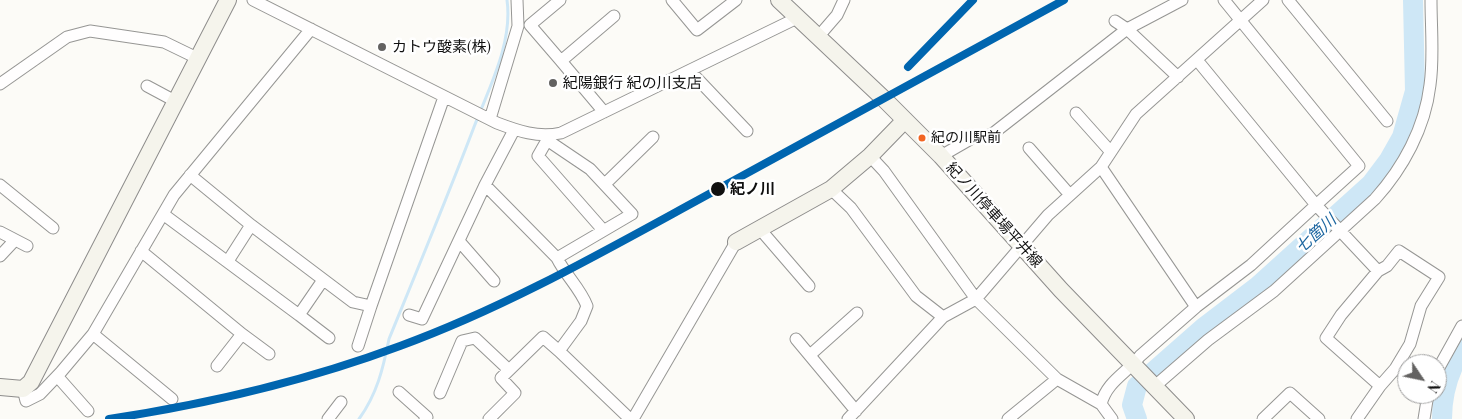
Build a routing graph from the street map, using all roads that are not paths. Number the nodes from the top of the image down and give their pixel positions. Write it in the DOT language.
graph roads {
  1 [pos="228,0"];
  2 [pos="253,0"];
  3 [pos="517,0"];
  4 [pos="736,0"];
  5 [pos="779,0"];
  6 [pos="844,0"];
  7 [pos="1182,0"];
  8 [pos="1224,0"];
  9 [pos="1263,0"];
  10 [pos="1288,0"];
  11 [pos="1431,0"];
  12 [pos="673,1"];
  13 [pos="552,2"];
  14 [pos="614,16"];
  15 [pos="798,18"];
  16 [pos="1241,20"];
  17 [pos="1115,21"];
  18 [pos="311,29"];
  19 [pos="1127,29"];
  20 [pos="818,36"];
  21 [pos="197,58"];
  22 [pos="1196,60"];
  23 [pos="560,61"];
  24 [pos="690,71"];
  25 [pos="1178,77"];
  26 [pos="0,84"];
  27 [pos="147,86"];
  28 [pos="444,97"];
  29 [pos="174,101"];
  30 [pos="604,112"];
  31 [pos="1076,113"];
  32 [pos="484,116"];
  33 [pos="905,120"];
  34 [pos="1387,121"];
  35 [pos="514,130"];
  36 [pos="747,131"];
  37 [pos="654,137"];
  38 [pos="549,138"];
  39 [pos="1029,148"];
  40 [pos="1110,151"];
  41 [pos="870,156"];
  42 [pos="941,156"];
  43 [pos="1101,167"];
  44 [pos="190,175"];
  45 [pos="605,184"];
  46 [pos="0,185"];
  47 [pos="485,185"];
  48 [pos="831,189"];
  49 [pos="1070,195"];
  50 [pos="1318,207"];
  51 [pos="163,214"];
  52 [pos="251,225"];
  53 [pos="53,228"];
  54 [pos="759,228"];
  55 [pos="1338,228"];
  56 [pos="603,230"];
  57 [pos="0,232"];
  58 [pos="15,240"];
  59 [pos="459,241"];
  60 [pos="736,242"];
  61 [pos="27,246"];
  62 [pos="1022,246"];
  63 [pos="141,251"];
  64 [pos="0,256"];
  65 [pos="557,258"];
  66 [pos="228,261"];
  67 [pos="1378,271"];
  68 [pos="323,280"];
  69 [pos="494,281"];
  70 [pos="809,286"];
  71 [pos="976,299"];
  72 [pos="371,306"];
  73 [pos="1196,307"];
  74 [pos="857,313"];
  75 [pos="299,315"];
  76 [pos="409,315"];
  77 [pos="943,317"];
  78 [pos="1462,326"];
  79 [pos="93,334"];
  80 [pos="242,334"];
  81 [pos="329,338"];
  82 [pos="796,339"];
  83 [pos="358,346"];
  84 [pos="559,351"];
  85 [pos="269,354"];
  86 [pos="1446,354"];
  87 [pos="810,355"];
  88 [pos="217,366"];
  89 [pos="1136,368"];
  90 [pos="509,370"];
  91 [pos="57,376"];
  92 [pos="1057,379"];
  93 [pos="1153,385"];
  94 [pos="1380,386"];
  95 [pos="0,387"];
  96 [pos="23,389"];
  97 [pos="399,392"];
  98 [pos="440,393"];
  99 [pos="172,399"];
  100 [pos="340,402"];
  101 [pos="1101,404"];
  102 [pos="1426,404"];
  103 [pos="88,411"];
  104 [pos="852,415"];
  105 [pos="635,418"];
  106 [pos="328,419"];
  107 [pos="425,419"];
  108 [pos="489,419"];
  109 [pos="1008,419"];
  110 [pos="1112,419"];
  111 [pos="1186,419"];
  112 [pos="1263,419"];
  113 [pos="1319,419"];
  114 [pos="1357,419"];
  115 [pos="1424,419"];
  1 -- 21 [label="main road"];
  2 -- 18 [label="street"];
  3 -- 32 [label="street"];
  4 -- 12 [label="street"];
  5 -- 15 [label="main road, 紀ノ川停車場平井線"];
  6 -- 20 [label="street"];
  7 -- 19 [label="street"];
  8 -- 16 [label="street"];
  9 -- 16 [label="street"];
  10 -- 34 [label="street"];
  11 -- 55 [label="street"];
  13 -- 23 [label="street"];
  14 -- 23 [label="street"];
  15 -- 20 [label="main road, 紀ノ川停車場平井線"];
  15 -- 24 [label="street"];
  16 -- 22 [label="street"];
  16 -- 50 [label="street"];
  17 -- 19 [label="street"];
  18 -- 28 [label="street"];
  18 -- 44 [label="street"];
  19 -- 25 [label="street"];
  19 -- 42 [label="street"];
  20 -- 33 [label="main road, 紀ノ川停車場平井線"];
  21 -- 26 [label="street"];
  21 -- 29 [label="main road"];
  22 -- 25 [label="street"];
  22 -- 50 [label="street"];
  23 -- 30 [label="street"];
  24 -- 30 [label="street"];
  24 -- 36 [label="street"];
  25 -- 40 [label="street"];
  27 -- 29 [label="street"];
  28 -- 32 [label="street"];
  28 -- 72 [label="street"];
  29 -- 96 [label="main road"];
  30 -- 38 [label="street"];
  31 -- 40 [label="street"];
  32 -- 35 [label="street"];
  33 -- 41 [label="main road"];
  33 -- 42 [label="main road, 紀ノ川停車場平井線"];
  35 -- 38 [label="street"];
  35 -- 47 [label="street"];
  37 -- 45 [label="street"];
  38 -- 45 [label="street"];
  38 -- 56 [label="street"];
  39 -- 49 [label="street"];
  40 -- 43 [label="street"];
  41 -- 48 [label="main road"];
  41 -- 71 [label="street"];
  42 -- 62 [label="main road, 紀ノ川停車場平井線"];
  43 -- 49 [label="street"];
  43 -- 73 [label="street"];
  44 -- 51 [label="street"];
  44 -- 52 [label="street"];
  45 -- 56 [label="street"];
  46 -- 53 [label="street"];
  47 -- 59 [label="street"];
  47 -- 65 [label="street"];
  48 -- 54 [label="main road"];
  48 -- 77 [label="street"];
  49 -- 62 [label="street"];
  50 -- 55 [label="street"];
  50 -- 73 [label="street"];
  51 -- 63 [label="street"];
  51 -- 66 [label="street"];
  52 -- 66 [label="street"];
  52 -- 68 [label="street"];
  54 -- 60 [label="main road"];
  54 -- 70 [label="street"];
  55 -- 67 [label="street"];
  55 -- 93 [label="street"];
  56 -- 65 [label="street"];
  57 -- 58 [label="street"];
  58 -- 61 [label="street"];
  58 -- 64 [label="street"];
  59 -- 69 [label="street"];
  59 -- 76 [label="street"];
  60 -- 105 [label="street"];
  62 -- 71 [label="street"];
  62 -- 89 [label="main road, 紀ノ川停車場平井線"];
  63 -- 79 [label="street"];
  63 -- 80 [label="street"];
  65 -- 84 [label="street"];
  66 -- 75 [label="street"];
  67 -- 94 [label="street"];
  67 -- 94 [label="street"];
  68 -- 72 [label="street"];
  68 -- 75 [label="street"];
  71 -- 77 [label="street"];
  71 -- 92 [label="street"];
  72 -- 83 [label="street"];
  73 -- 89 [label="street"];
  74 -- 87 [label="street"];
  75 -- 81 [label="street"];
  77 -- 104 [label="street"];
  78 -- 86 [label="street"];
  79 -- 91 [label="street"];
  79 -- 99 [label="street"];
  80 -- 85 [label="street"];
  80 -- 88 [label="street"];
  82 -- 87 [label="street"];
  84 -- 90 [label="street"];
  84 -- 105 [label="street"];
  87 -- 104 [label="street"];
  89 -- 93 [label="main road, 紀ノ川停車場平井線"];
  89 -- 101 [label="street"];
  90 -- 98 [label="street"];
  90 -- 108 [label="street"];
  91 -- 96 [label="street"];
  91 -- 103 [label="street"];
  92 -- 101 [label="street"];
  92 -- 109 [label="street"];
  93 -- 111 [label="main road, 紀ノ川停車場平井線"];
  94 -- 114 [label="street"];
  95 -- 96 [label="main road"];
  97 -- 107 [label="street"];
  100 -- 106 [label="street"];
  101 -- 110 [label="street"];
  102 -- 115 [label="street"];
  112 -- 113 [label="street"];
}
